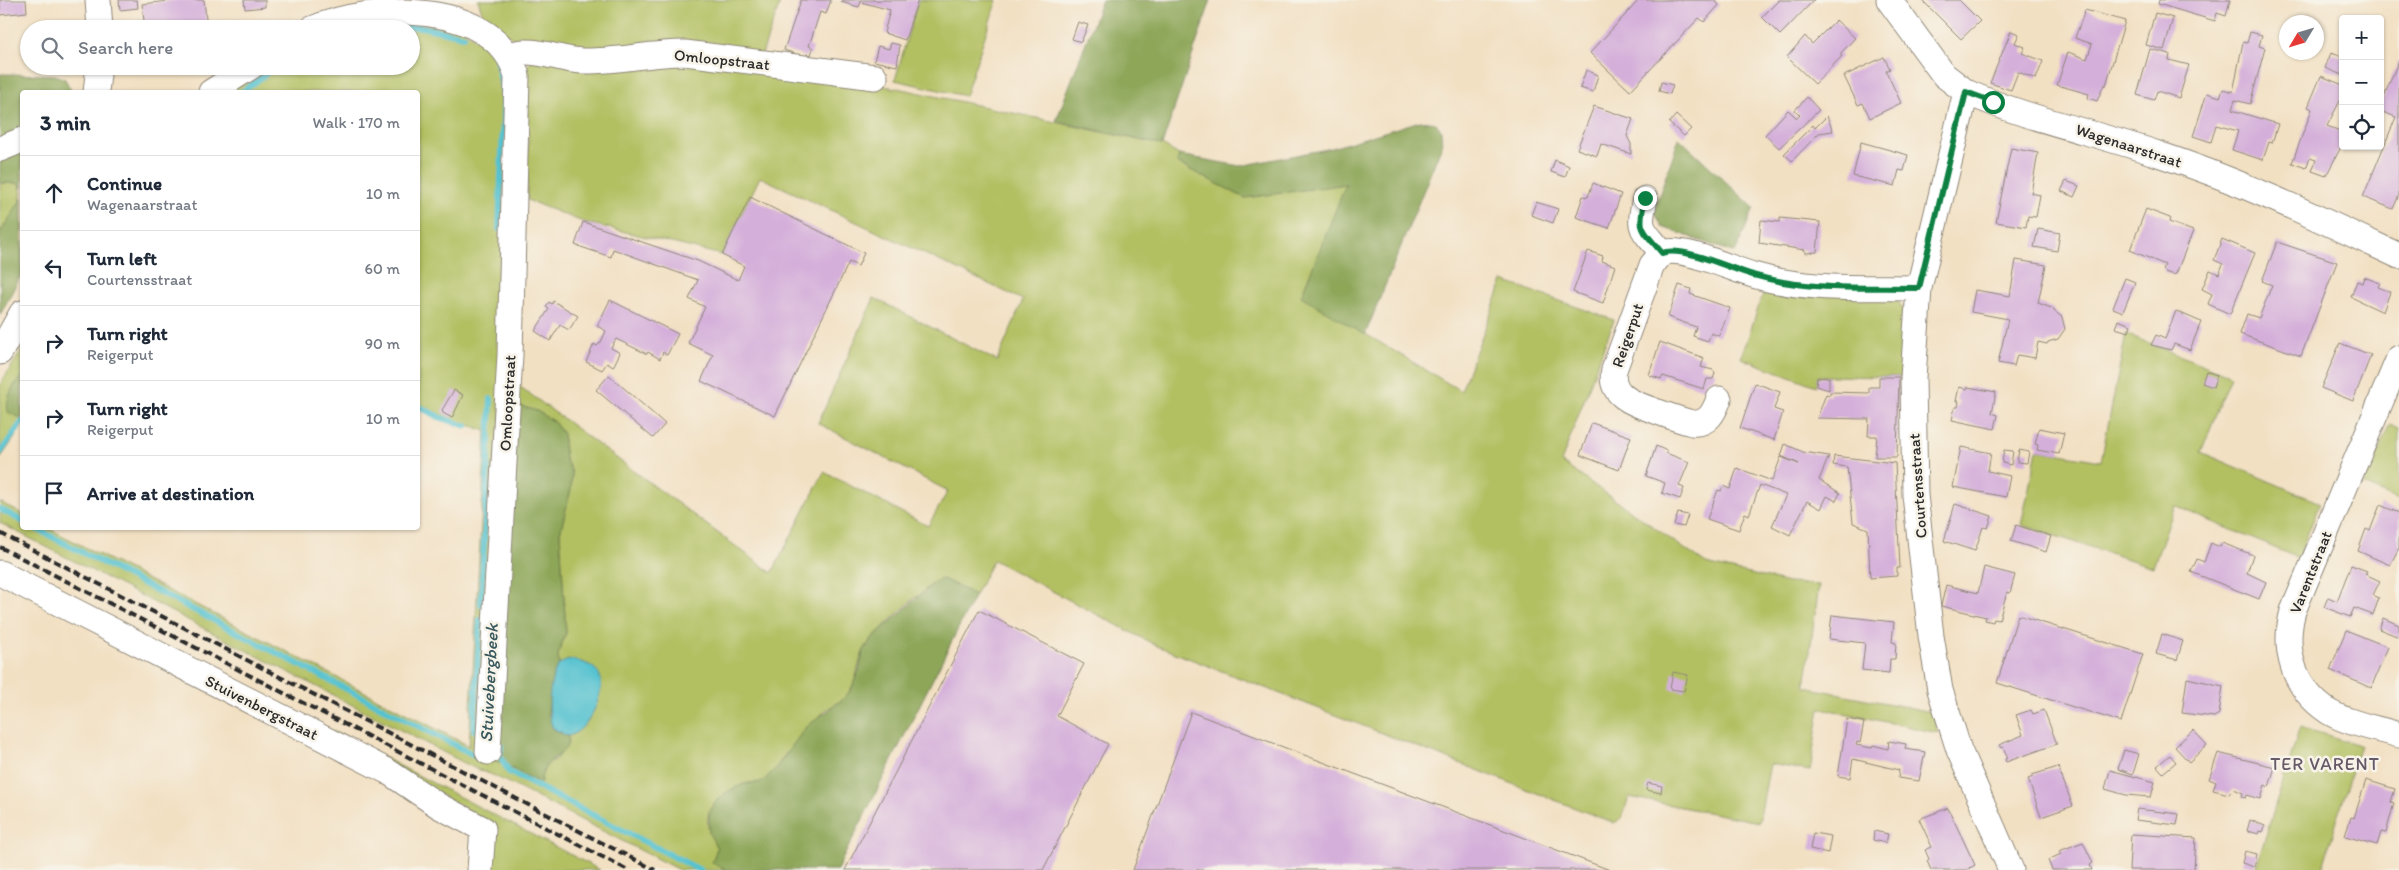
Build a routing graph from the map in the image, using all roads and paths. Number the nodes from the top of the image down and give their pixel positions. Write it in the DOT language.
graph roads {
  1 [pos="98,0"];
  2 [pos="1889,0"];
  3 [pos="99,20"];
  4 [pos="341,20"];
  5 [pos="510,55"];
  6 [pos="98,75"];
  7 [pos="237,75"];
  8 [pos="875,77"];
  9 [pos="96,90"];
  10 [pos="213,90"];
  11 [pos="1966,92"];
  12 [pos="20,141"];
  13 [pos="0,149"];
  14 [pos="1645,198"];
  15 [pos="1662,253"];
  16 [pos="2399,256"];
  17 [pos="1919,288"];
  18 [pos="20,317"];
  19 [pos="0,352"];
  20 [pos="2399,358"];
  21 [pos="1719,399"];
  22 [pos="0,573"];
  23 [pos="2399,734"];
  24 [pos="488,752"];
  25 [pos="480,870"];
  26 [pos="2011,870"];
  1 -- 3 [label="street"];
  2 -- 11 [label="street, Wagenaarstraat"];
  4 -- 5 [label="street, Omloopstraat"];
  5 -- 8 [label="street, Omloopstraat"];
  5 -- 24 [label="street, Omloopstraat"];
  6 -- 9 [label="street"];
  7 -- 10 [label="street"];
  11 -- 16 [label="street, Wagenaarstraat"];
  11 -- 17 [label="street, Courtensstraat"];
  12 -- 13 [label="street"];
  14 -- 15 [label="street"];
  15 -- 17 [label="street"];
  15 -- 21 [label="street, Reigerput"];
  17 -- 26 [label="street, Courtensstraat"];
  18 -- 19 [label="street"];
  20 -- 23 [label="street, Varentstraat"];
  22 -- 25 [label="street, Stuivenbergstraat"];
}
